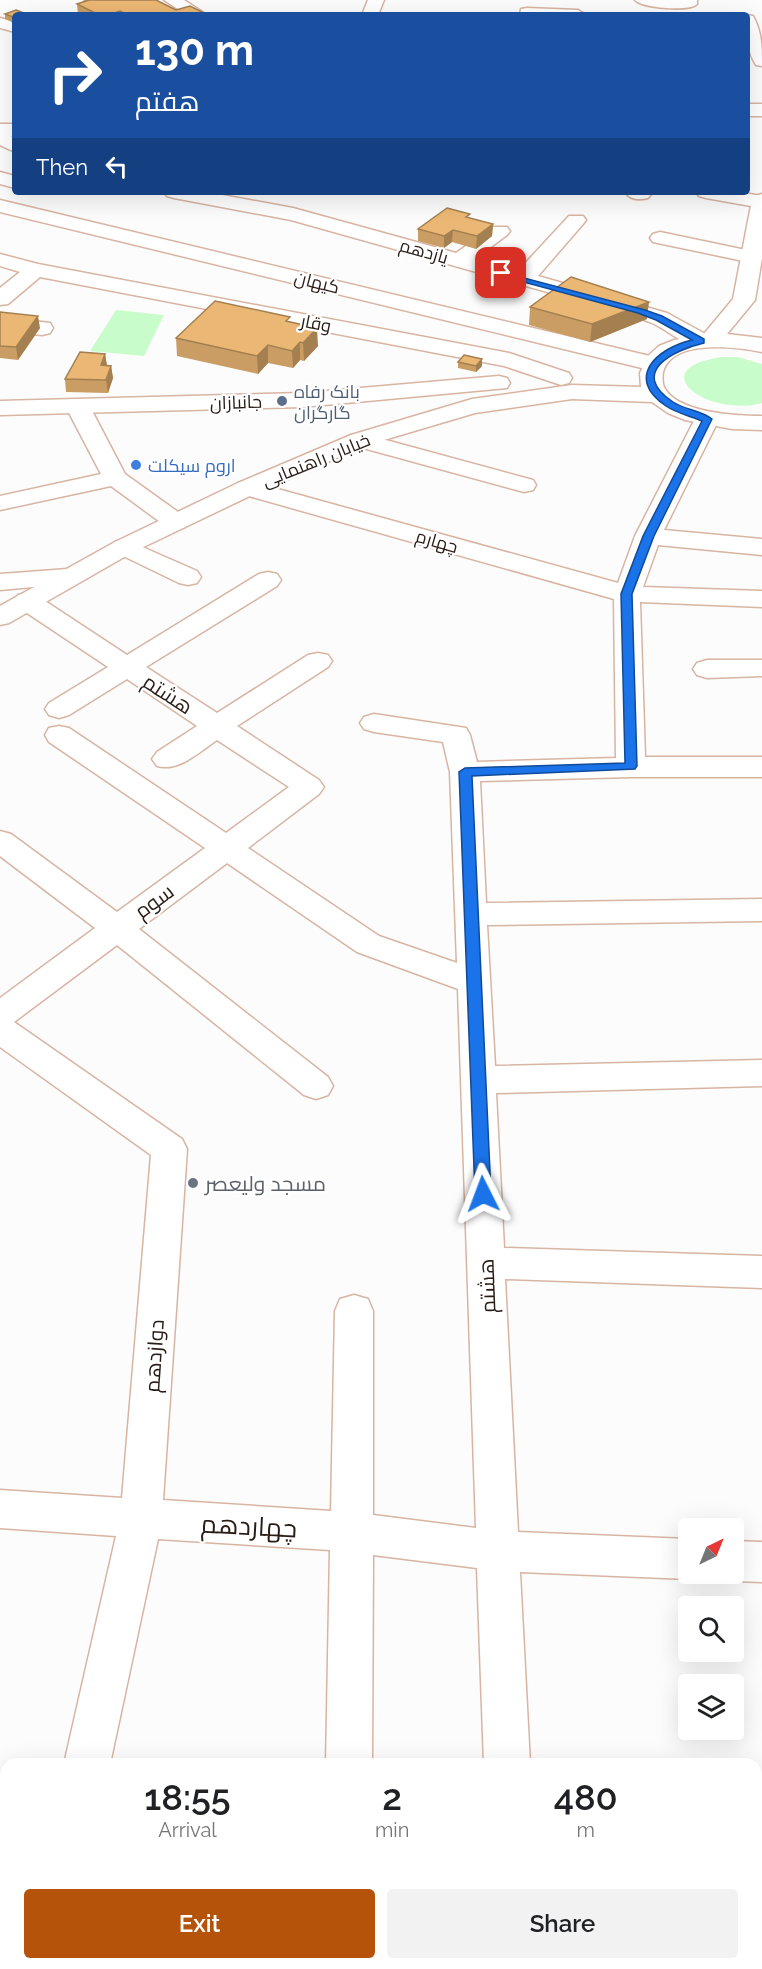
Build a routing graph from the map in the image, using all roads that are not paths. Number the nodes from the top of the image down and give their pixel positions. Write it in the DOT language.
graph roads {
  1 [pos="172,0"];
  2 [pos="643,0"];
  3 [pos="688,0"];
  4 [pos="194,12"];
  5 [pos="751,38"];
  6 [pos="762,61"];
  7 [pos="23,195"];
  8 [pos="204,195"];
  9 [pos="724,195"];
  10 [pos="309,199"];
  11 [pos="762,201"];
  12 [pos="3,206"];
  13 [pos="293,214"];
  14 [pos="576,220"];
  15 [pos="500,231"];
  16 [pos="660,238"];
  17 [pos="753,257"];
  18 [pos="0,260"];
  19 [pos="459,261"];
  20 [pos="36,270"];
  21 [pos="300,278"];
  22 [pos="523,279"];
  23 [pos="0,299"];
  24 [pos="274,315"];
  25 [pos="0,324"];
  26 [pos="42,328"];
  27 [pos="706,341"];
  28 [pos="762,345"];
  29 [pos="561,378"];
  30 [pos="654,378"];
  31 [pos="364,395"];
  32 [pos="303,400"];
  33 [pos="78,407"];
  34 [pos="0,408"];
  35 [pos="707,419"];
  36 [pos="758,426"];
  37 [pos="400,428"];
  38 [pos="360,440"];
  39 [pos="336,448"];
  40 [pos="115,478"];
  41 [pos="524,485"];
  42 [pos="247,488"];
  43 [pos="0,503"];
  44 [pos="176,522"];
  45 [pos="648,536"];
  46 [pos="124,547"];
  47 [pos="762,548"];
  48 [pos="68,577"];
  49 [pos="188,577"];
  50 [pos="268,580"];
  51 [pos="0,582"];
  52 [pos="627,594"];
  53 [pos="762,599"];
  54 [pos="27,601"];
  55 [pos="0,617"];
  56 [pos="318,661"];
  57 [pos="126,666"];
  58 [pos="762,668"];
  59 [pos="707,669"];
  60 [pos="374,723"];
  61 [pos="216,725"];
  62 [pos="167,759"];
  63 [pos="631,766"];
  64 [pos="762,767"];
  65 [pos="465,772"];
  66 [pos="309,787"];
  67 [pos="0,841"];
  68 [pos="226,848"];
  69 [pos="762,910"];
  70 [pos="471,914"];
  71 [pos="117,928"];
  72 [pos="474,982"];
  73 [pos="0,1015"];
  74 [pos="0,1029"];
  75 [pos="762,1073"];
  76 [pos="478,1080"];
  77 [pos="316,1086"];
  78 [pos="486,1263"];
  79 [pos="762,1272"];
  80 [pos="354,1311"];
  81 [pos="0,1509"];
  82 [pos="141,1519"];
  83 [pos="351,1532"];
  84 [pos="498,1551"];
  85 [pos="678,1559"];
  86 [pos="744,1561"];
  87 [pos="762,1562"];
  88 [pos="88,1758"];
  89 [pos="349,1758"];
  90 [pos="507,1758"];
  1 -- 4 [label="street"];
  2 -- 3 [label="street"];
  5 -- 6 [label="street"];
  7 -- 12 [label="street, کیهان"];
  8 -- 13 [label="street, یازدهم"];
  9 -- 11 [label="street"];
  10 -- 13 [label="street"];
  11 -- 17 [label="street"];
  12 -- 21 [label="street, کیهان"];
  13 -- 19 [label="street, یازدهم"];
  14 -- 22 [label="street"];
  15 -- 19 [label="street"];
  16 -- 17 [label="street"];
  17 -- 27 [label="street"];
  18 -- 20 [label="street, وقار"];
  19 -- 22 [label="street, یازدهم"];
  20 -- 23 [label="street"];
  20 -- 24 [label="street, وقار"];
  21 -- 24 [label="street"];
  21 -- 30 [label="street, کیهان"];
  22 -- 27 [label="street, یازدهم"];
  24 -- 29 [label="street, وقار"];
  25 -- 26 [label="street"];
  27 -- 28 [label="street"];
  27 -- 30 [label="street"];
  29 -- 30 [label="street, جانبازان"];
  29 -- 31 [label="street, جانبازان"];
  30 -- 35 [label="street"];
  30 -- 37 [label="street, خیابان راهنمایی"];
  31 -- 32 [label="street, جانبازان"];
  31 -- 37 [label="street"];
  32 -- 33 [label="street, جانبازان"];
  32 -- 39 [label="street"];
  33 -- 34 [label="street, جانبازان"];
  33 -- 40 [label="street"];
  35 -- 36 [label="street"];
  35 -- 45 [label="street"];
  37 -- 38 [label="street, خیابان راهنمایی"];
  38 -- 39 [label="street, خیابان راهنمایی"];
  38 -- 41 [label="street"];
  39 -- 42 [label="street, خیابان راهنمایی"];
  40 -- 43 [label="street"];
  40 -- 44 [label="street"];
  42 -- 44 [label="street, خیابان راهنمایی"];
  42 -- 52 [label="street, چهارم"];
  44 -- 46 [label="street, خیابان راهنمایی"];
  45 -- 47 [label="street"];
  45 -- 52 [label="street"];
  46 -- 48 [label="street, خیابان راهنمایی"];
  46 -- 49 [label="street"];
  48 -- 51 [label="street"];
  48 -- 54 [label="street, خیابان راهنمایی"];
  50 -- 57 [label="street"];
  52 -- 53 [label="street, چهارم"];
  52 -- 63 [label="street"];
  54 -- 55 [label="street, خیابان راهنمایی"];
  54 -- 57 [label="street, هشتم"];
  56 -- 61 [label="street"];
  57 -- 61 [label="street, هشتم"];
  57 -- 68 [label="street"];
  58 -- 59 [label="street"];
  60 -- 65 [label="street, هشتم"];
  61 -- 62 [label="street"];
  61 -- 66 [label="street, هشتم"];
  63 -- 64 [label="street"];
  63 -- 65 [label="street"];
  65 -- 70 [label="street, هشتم"];
  66 -- 68 [label="street, سوم"];
  67 -- 71 [label="street"];
  68 -- 71 [label="street, سوم"];
  68 -- 72 [label="street"];
  69 -- 70 [label="street"];
  70 -- 72 [label="street, هشتم"];
  71 -- 73 [label="street, سوم"];
  71 -- 77 [label="street"];
  72 -- 76 [label="street, هشتم"];
  74 -- 82 [label="street, دوازدهم"];
  75 -- 76 [label="street"];
  76 -- 78 [label="street, هشتم"];
  78 -- 79 [label="street"];
  78 -- 84 [label="street, هشتم"];
  80 -- 83 [label="street"];
  81 -- 82 [label="street, چهاردهم"];
  82 -- 83 [label="street, چهاردهم"];
  82 -- 88 [label="street, دوازدهم"];
  83 -- 84 [label="street, چهاردهم"];
  83 -- 89 [label="street"];
  84 -- 85 [label="street, چهاردهم"];
  84 -- 90 [label="street, هشتم"];
  86 -- 87 [label="street"];
}
